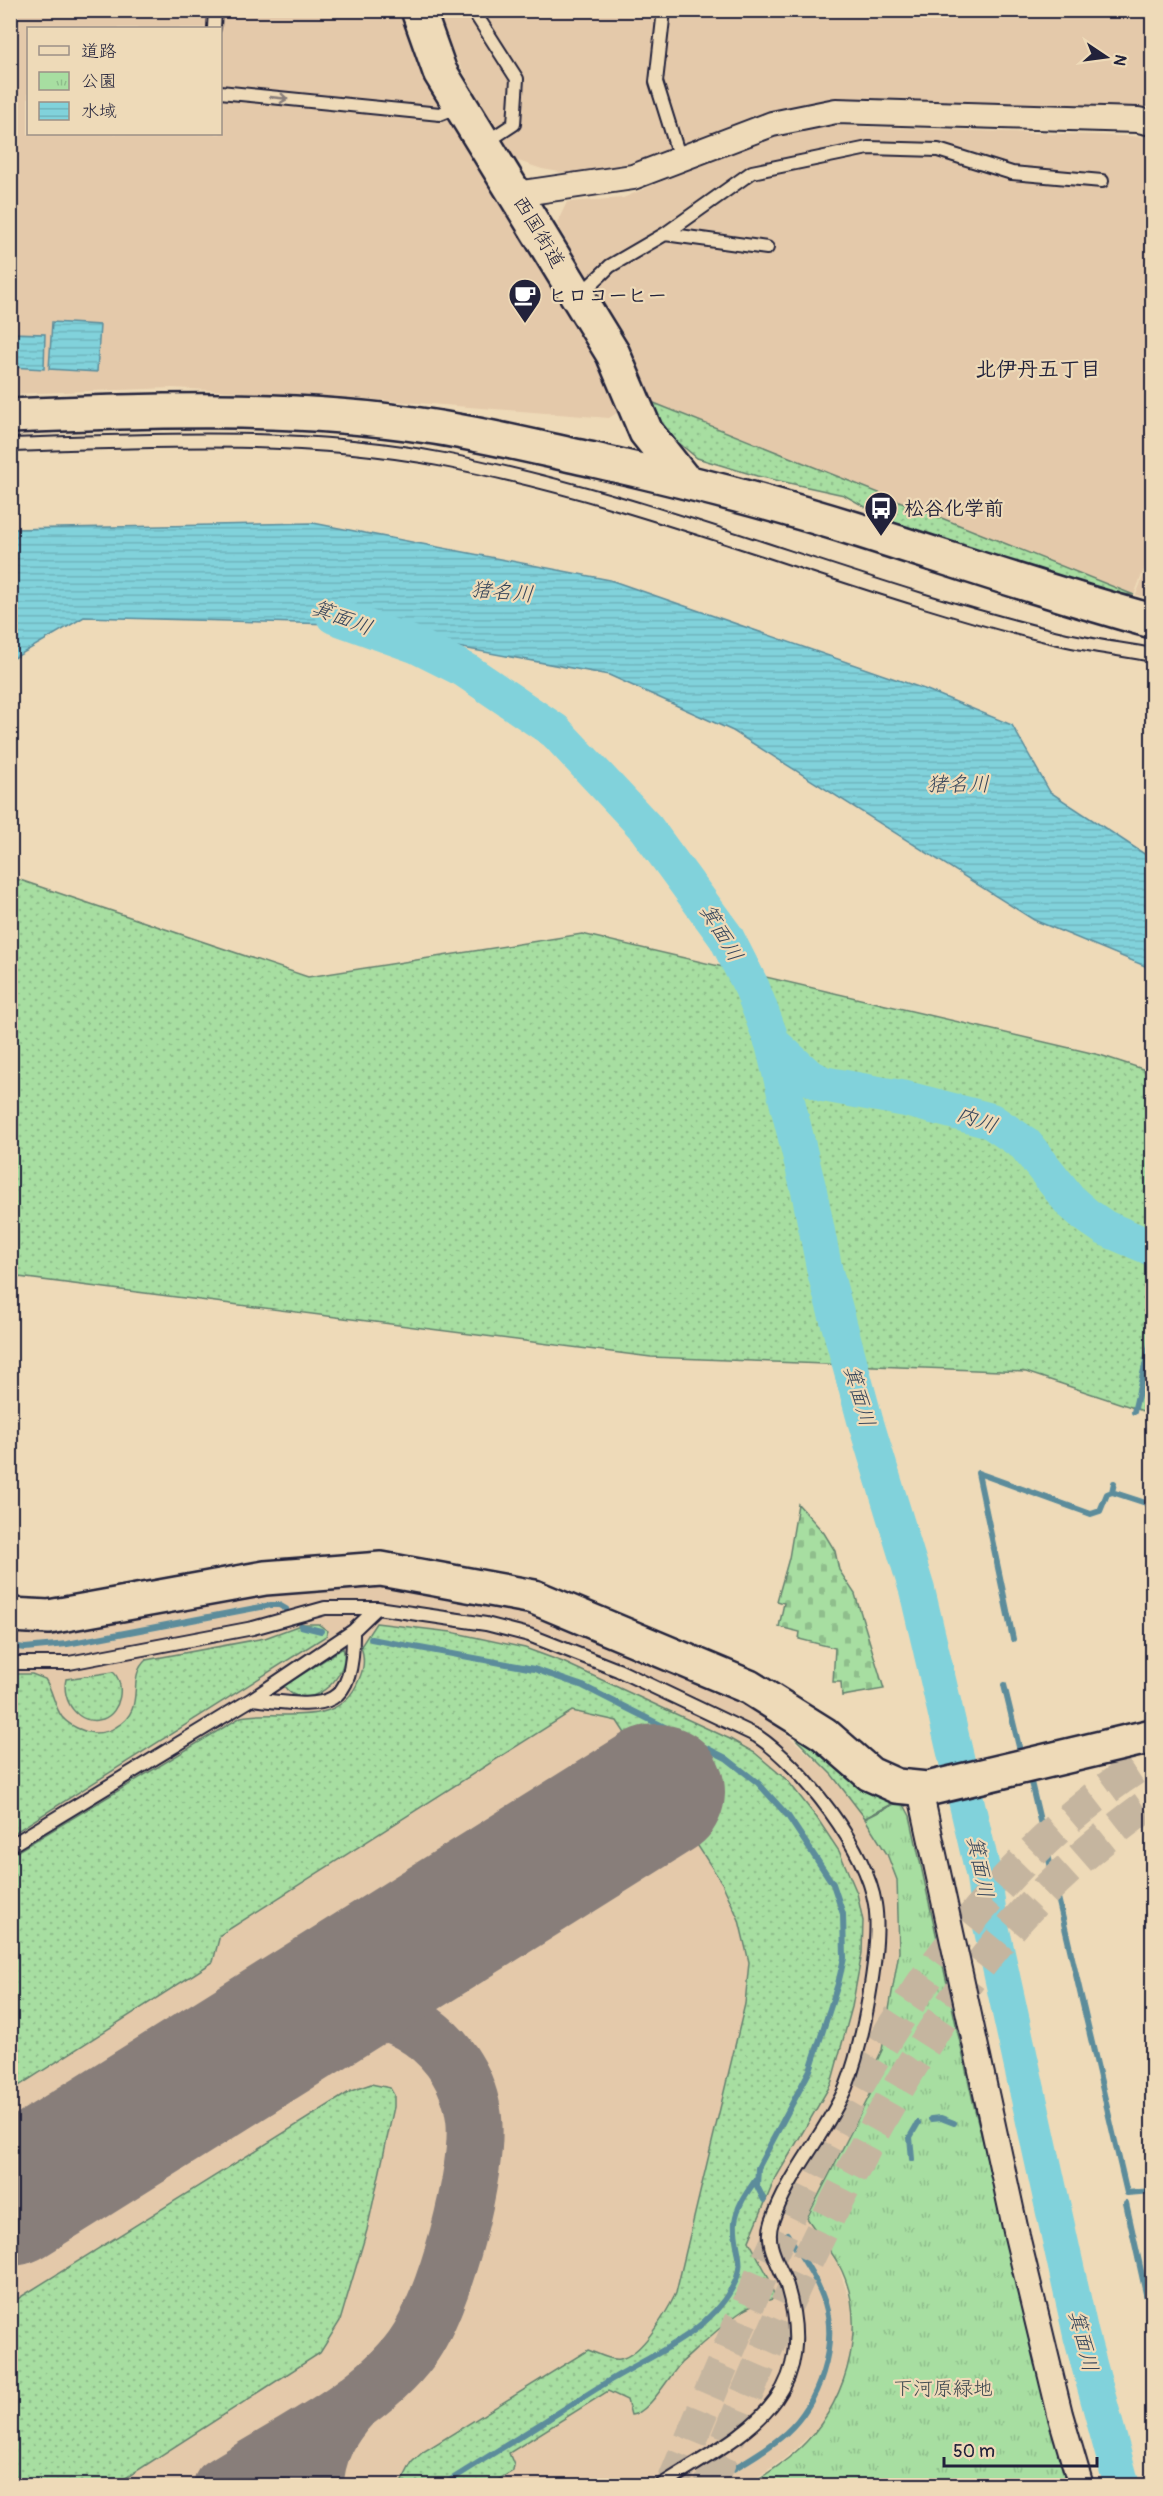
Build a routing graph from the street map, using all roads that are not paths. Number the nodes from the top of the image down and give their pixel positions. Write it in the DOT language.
graph roads {
  1 [pos="215,10"];
  2 [pos="418,10"];
  3 [pos="473,10"];
  4 [pos="664,10"];
  5 [pos="214,27"];
  6 [pos="222,92"];
  7 [pos="461,106"];
  8 [pos="1152,123"];
  9 [pos="484,143"];
  10 [pos="680,159"];
  11 [pos="1102,181"];
  12 [pos="516,194"];
  13 [pos="665,234"];
  14 [pos="767,249"];
  15 [pos="578,297"];
  16 [pos="10,416"];
  17 [pos="646,432"];
  18 [pos="10,445"];
  19 [pos="605,463"];
  20 [pos="684,480"];
  21 [pos="1152,621"];
  22 [pos="1152,655"];
  23 [pos="377,1608"];
  24 [pos="10,1615"];
  25 [pos="353,1631"];
  26 [pos="10,1663"];
  27 [pos="252,1699"];
  28 [pos="1152,1736"];
  29 [pos="924,1790"];
  30 [pos="10,1846"];
  31 [pos="660,2486"];
  32 [pos="1081,2486"];
  1 -- 5 [label="lane"];
  2 -- 7 [label="street, 西国街道"];
  3 -- 9 [label="lane"];
  4 -- 10 [label="lane"];
  6 -- 7 [label="lane, one-way"];
  7 -- 9 [label="street, 西国街道"];
  8 -- 10 [label="street"];
  9 -- 12 [label="street, 西国街道"];
  10 -- 12 [label="street"];
  11 -- 13 [label="lane"];
  12 -- 15 [label="street, 西国街道"];
  13 -- 14 [label="lane"];
  13 -- 15 [label="lane"];
  15 -- 17 [label="street, 西国街道"];
  16 -- 19 [label="street"];
  17 -- 19 [label="street"];
  17 -- 20 [label="street, 西国街道"];
  18 -- 22 [label="lane"];
  19 -- 20 [label="street"];
  20 -- 21 [label="street"];
  23 -- 25 [label="lane"];
  23 -- 26 [label="lane"];
  23 -- 31 [label="lane"];
  24 -- 29 [label="street"];
  25 -- 27 [label="lane"];
  25 -- 27 [label="lane"];
  27 -- 30 [label="lane"];
  28 -- 29 [label="street"];
  29 -- 32 [label="street"];
}
